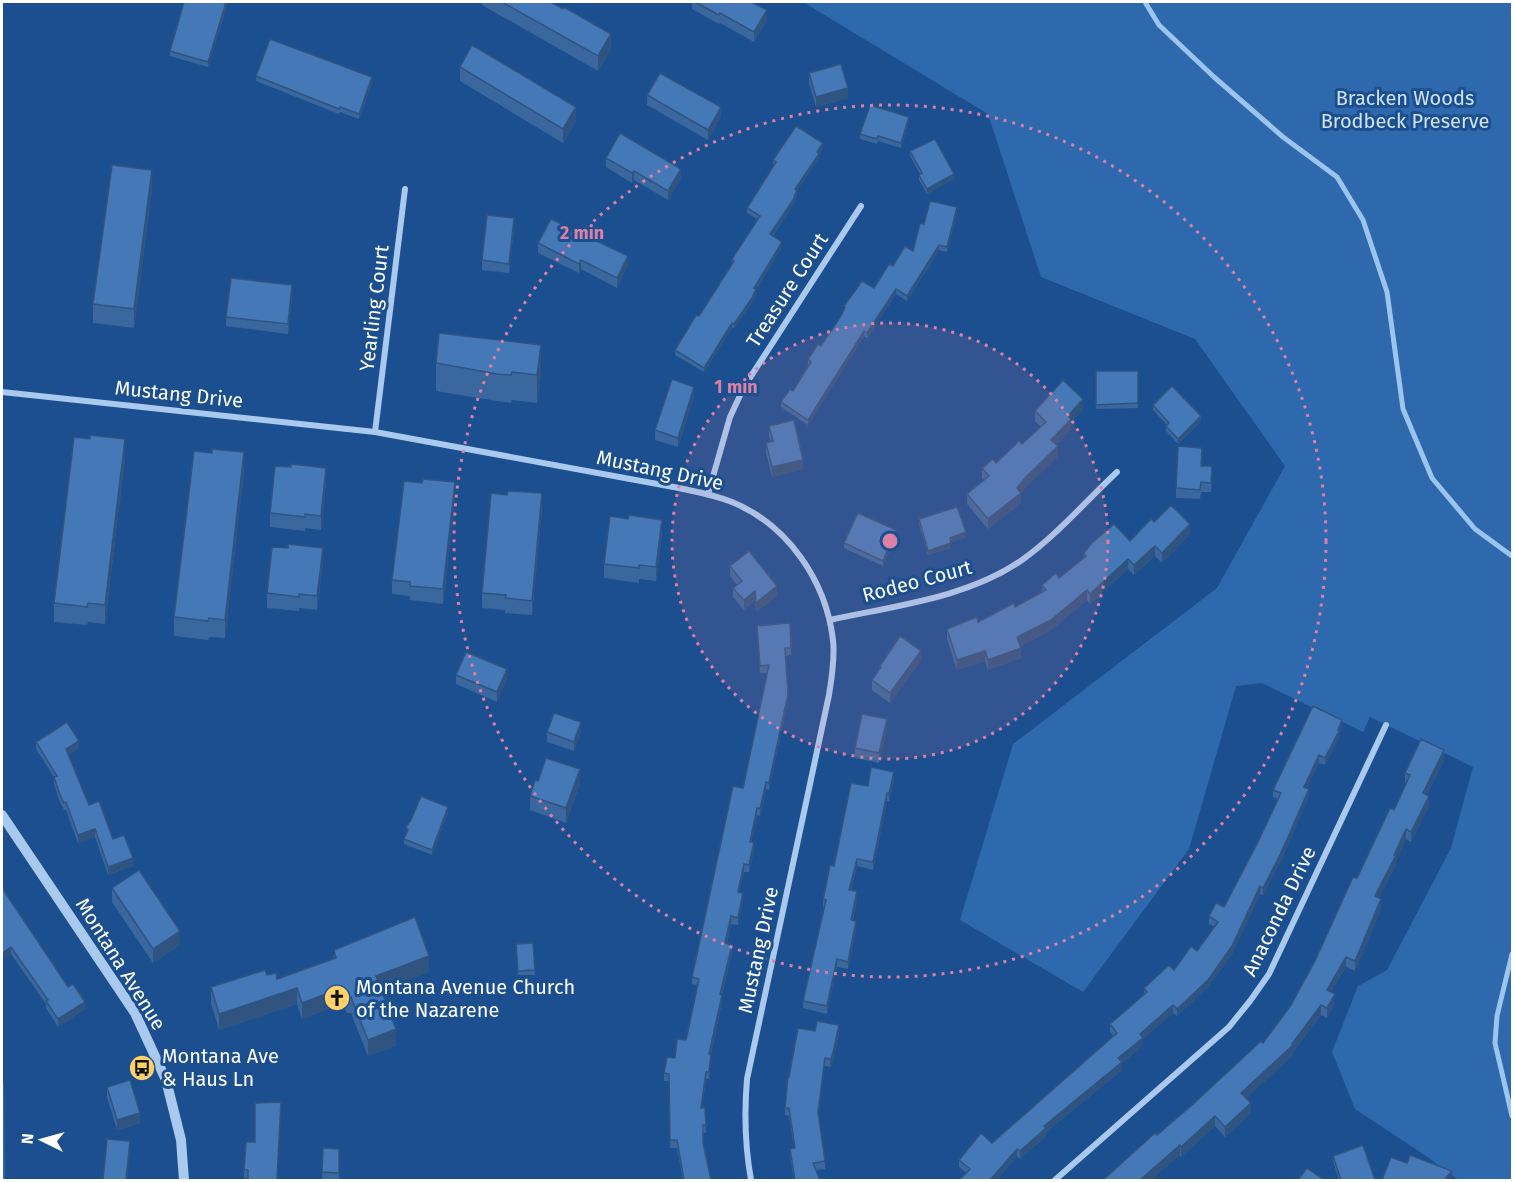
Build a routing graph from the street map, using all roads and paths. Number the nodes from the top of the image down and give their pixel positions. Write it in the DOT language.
graph roads {
  1 [pos="405,189"];
  2 [pos="861,206"];
  3 [pos="2,392"];
  4 [pos="375,432"];
  5 [pos="1117,472"];
  6 [pos="708,494"];
  7 [pos="830,620"];
  8 [pos="1386,725"];
  9 [pos="2,815"];
  10 [pos="184,1180"];
  11 [pos="750,1180"];
  12 [pos="1055,1180"];
  1 -- 4 [label="street, Yearling Court"];
  2 -- 6 [label="street, Treasure Court"];
  3 -- 4 [label="street, Mustang Drive"];
  4 -- 6 [label="street, Mustang Drive"];
  5 -- 7 [label="street, Rodeo Court"];
  6 -- 7 [label="street, Mustang Drive"];
  7 -- 11 [label="street, Mustang Drive"];
  8 -- 12 [label="street, Anaconda Drive"];
  9 -- 10 [label="street, Montana Avenue"];
}
